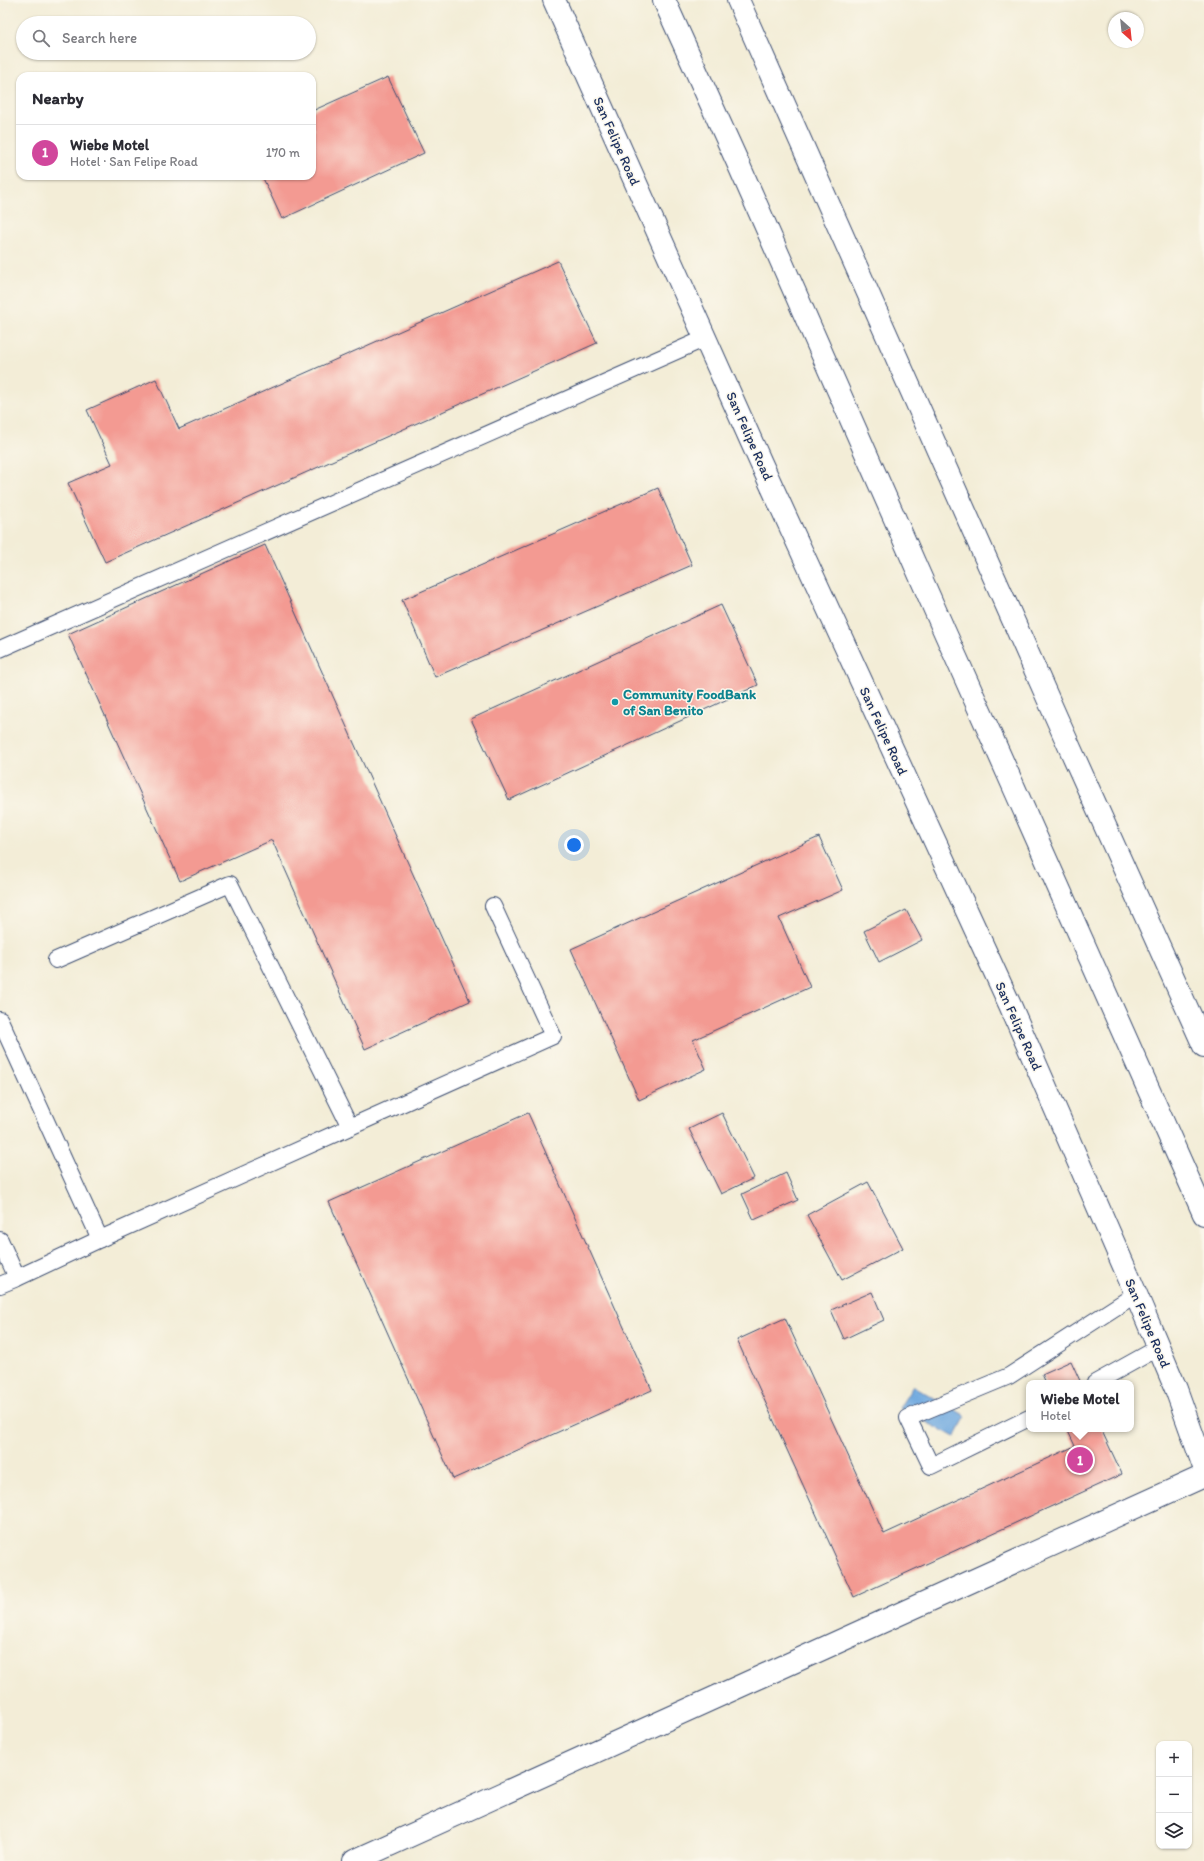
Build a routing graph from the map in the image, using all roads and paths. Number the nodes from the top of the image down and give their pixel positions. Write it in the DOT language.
graph roads {
  1 [pos="554,0"];
  2 [pos="664,0"];
  3 [pos="738,0"];
  4 [pos="706,338"];
  5 [pos="0,649"];
  6 [pos="493,906"];
  7 [pos="56,960"];
  8 [pos="0,1020"];
  9 [pos="1204,1046"];
  10 [pos="350,1127"];
  11 [pos="1204,1214"];
  12 [pos="100,1239"];
  13 [pos="0,1240"];
  14 [pos="17,1278"];
  15 [pos="0,1285"];
  16 [pos="1136,1294"];
  17 [pos="1158,1348"];
  18 [pos="1100,1380"];
  19 [pos="1026,1419"];
  20 [pos="1204,1467"];
  21 [pos="1204,1476"];
  22 [pos="354,1861"];
  1 -- 4 [label="street, San Felipe Road"];
  2 -- 11 [label="street"];
  3 -- 9 [label="street"];
  4 -- 5 [label="lane"];
  4 -- 16 [label="street, San Felipe Road"];
  6 -- 10 [label="lane"];
  7 -- 10 [label="lane"];
  8 -- 12 [label="lane"];
  10 -- 12 [label="lane"];
  12 -- 14 [label="lane"];
  13 -- 14 [label="lane"];
  14 -- 15 [label="lane"];
  16 -- 17 [label="street, San Felipe Road"];
  16 -- 19 [label="lane"];
  17 -- 18 [label="lane"];
  17 -- 20 [label="street, San Felipe Road"];
  21 -- 22 [label="street"];
}
